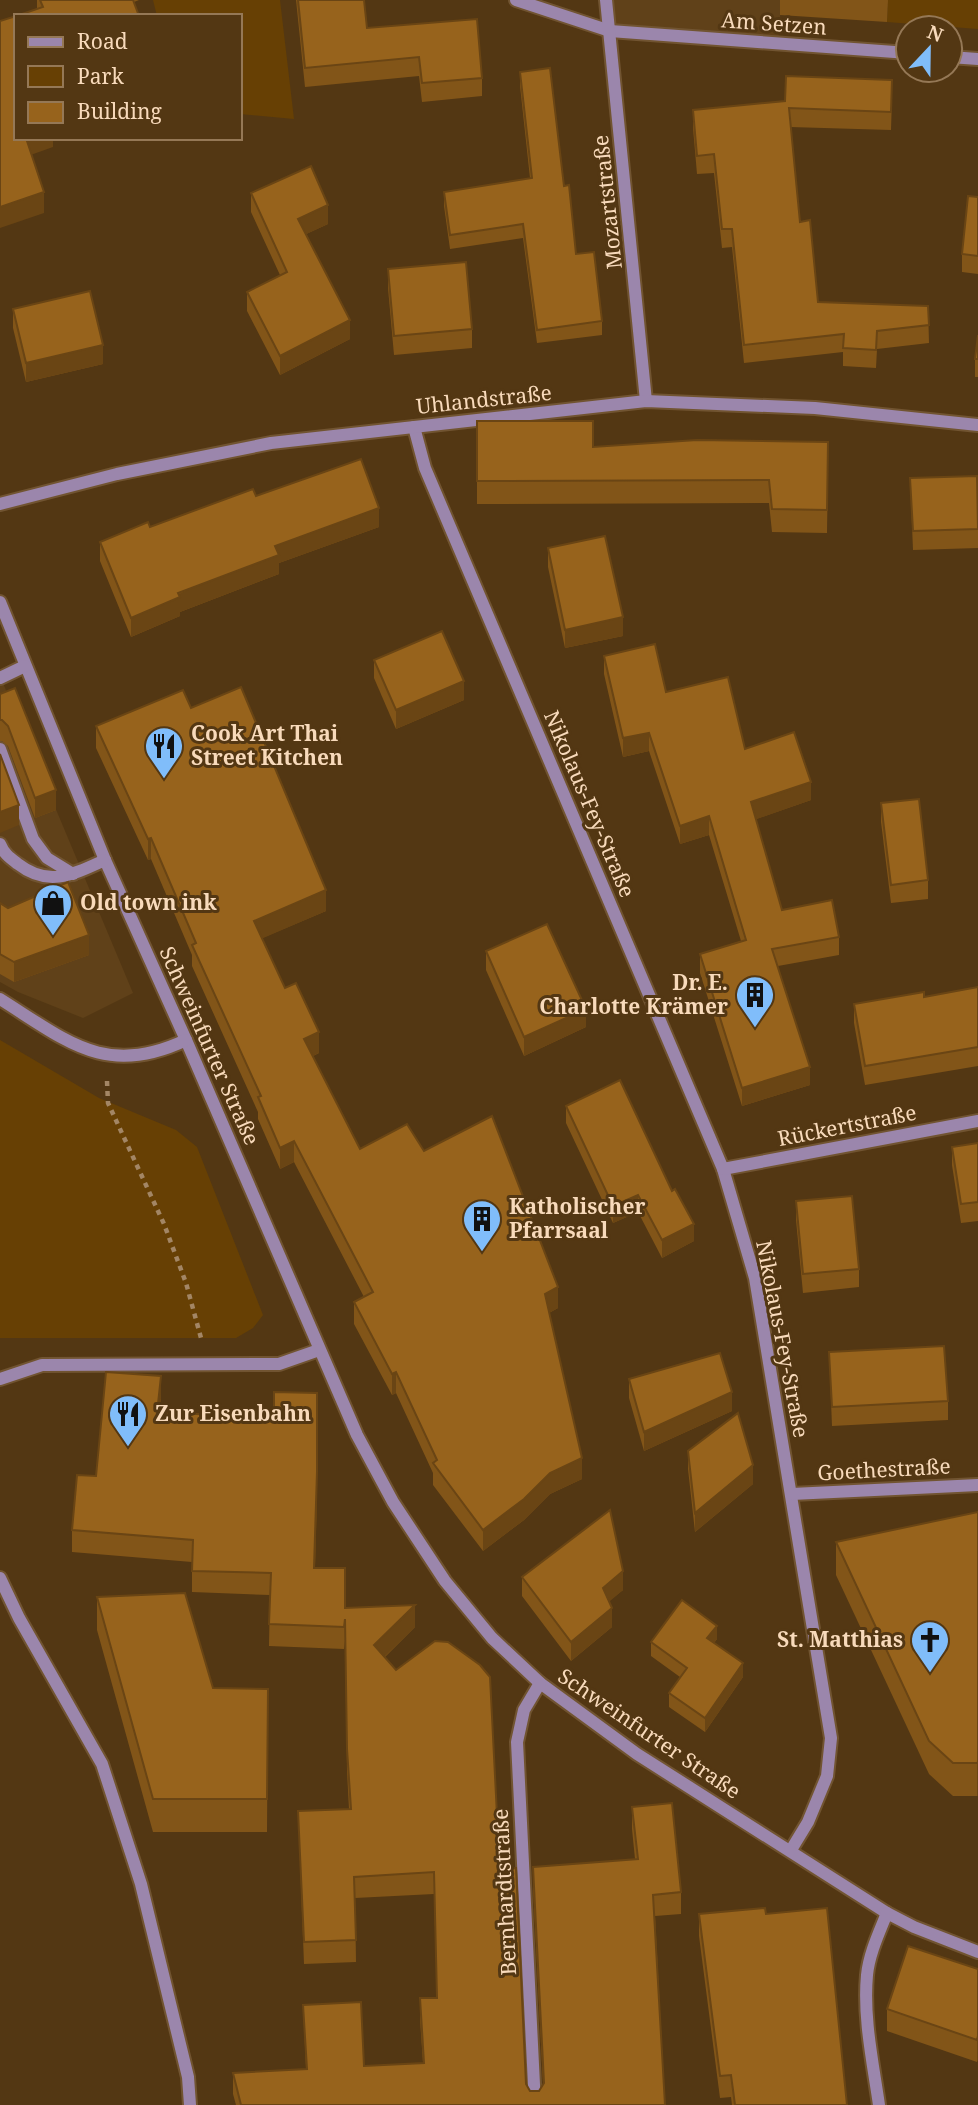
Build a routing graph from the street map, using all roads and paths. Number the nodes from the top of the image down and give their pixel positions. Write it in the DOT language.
graph roads {
  1 [pos="516,0"];
  2 [pos="606,0"];
  3 [pos="610,31"];
  4 [pos="894,52"];
  5 [pos="646,401"];
  6 [pos="978,425"];
  7 [pos="414,426"];
  8 [pos="0,504"];
  9 [pos="0,603"];
  10 [pos="25,666"];
  11 [pos="0,678"];
  12 [pos="0,748"];
  13 [pos="0,844"];
  14 [pos="106,860"];
  15 [pos="72,874"];
  16 [pos="0,999"];
  17 [pos="186,1040"];
  18 [pos="106,1056"];
  19 [pos="978,1121"];
  20 [pos="723,1169"];
  21 [pos="319,1350"];
  22 [pos="203,1364"];
  23 [pos="0,1379"];
  24 [pos="978,1485"];
  25 [pos="792,1494"];
  26 [pos="0,1578"];
  27 [pos="540,1683"];
  28 [pos="790,1850"];
  29 [pos="887,1913"];
  30 [pos="978,1952"];
  31 [pos="190,2105"];
  32 [pos="535,2105"];
  33 [pos="879,2105"];
  1 -- 3 [label="street, Am Setzen"];
  2 -- 3 [label="street, Mozartstraße"];
  3 -- 4 [label="street, Am Setzen"];
  3 -- 5 [label="street, Mozartstraße"];
  5 -- 6 [label="street, Uhlandstraße"];
  5 -- 7 [label="street, Uhlandstraße"];
  7 -- 8 [label="street, Uhlandstraße"];
  7 -- 20 [label="street, Nikolaus-Fey-Straße"];
  9 -- 10 [label="street, Schweinfurter Straße"];
  10 -- 11 [label="street"];
  10 -- 14 [label="street, Schweinfurter Straße"];
  12 -- 15 [label="street"];
  13 -- 15 [label="street"];
  14 -- 15 [label="street"];
  14 -- 17 [label="street, Schweinfurter Straße"];
  16 -- 18 [label="street"];
  17 -- 18 [label="street"];
  17 -- 21 [label="street, Schweinfurter Straße"];
  18 -- 22 [label="path"];
  19 -- 20 [label="street, Rückertstraße"];
  20 -- 25 [label="street, Nikolaus-Fey-Straße"];
  21 -- 22 [label="street"];
  21 -- 27 [label="street, Schweinfurter Straße"];
  22 -- 23 [label="street"];
  24 -- 25 [label="street, Goethestraße"];
  25 -- 28 [label="street, Nikolaus-Fey-Straße"];
  26 -- 31 [label="street"];
  27 -- 28 [label="street, Schweinfurter Straße"];
  27 -- 32 [label="street, Bernhardtstraße"];
  28 -- 29 [label="street, Schweinfurter Straße"];
  29 -- 30 [label="street, Schweinfurter Straße"];
  29 -- 33 [label="street"];
}
